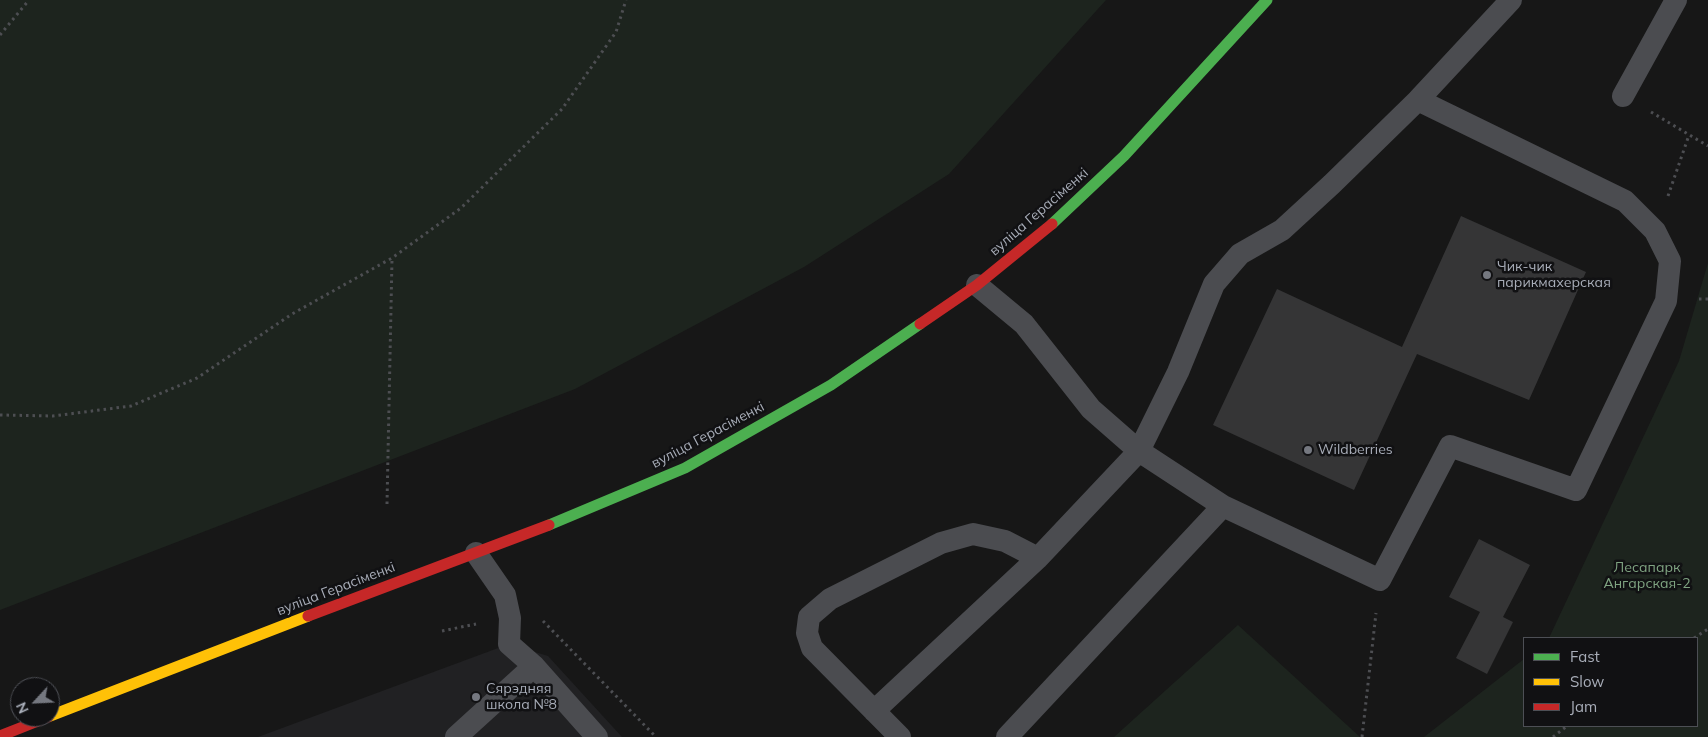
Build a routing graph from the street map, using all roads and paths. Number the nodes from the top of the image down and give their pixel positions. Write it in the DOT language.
graph roads {
  1 [pos="29,0"];
  2 [pos="626,0"];
  3 [pos="1267,0"];
  4 [pos="1511,0"];
  5 [pos="1676,0"];
  6 [pos="0,35"];
  7 [pos="1623,96"];
  8 [pos="1418,100"];
  9 [pos="1689,135"];
  10 [pos="1708,146"];
  11 [pos="1655,231"];
  12 [pos="392,258"];
  13 [pos="977,285"];
  14 [pos="0,415"];
  15 [pos="1140,451"];
  16 [pos="387,504"];
  17 [pos="1223,506"];
  18 [pos="476,553"];
  19 [pos="1038,558"];
  20 [pos="1380,580"];
  21 [pos="1708,629"];
  22 [pos="1696,637"];
  23 [pos="534,666"];
  24 [pos="874,712"];
  25 [pos="60,713"];
  26 [pos="23,727"];
  27 [pos="1566,727"];
  28 [pos="0,736"];
  29 [pos="456,737"];
  30 [pos="597,737"];
  31 [pos="900,737"];
  32 [pos="1007,737"];
  33 [pos="1362,737"];
  34 [pos="1553,737"];
  1 -- 6 [label="path"];
  2 -- 12 [label="path"];
  3 -- 13 [label="street, вуліца Герасіменкі"];
  4 -- 8 [label="lane"];
  5 -- 7 [label="lane"];
  7 -- 9 [label="path"];
  8 -- 11 [label="lane"];
  8 -- 15 [label="lane"];
  9 -- 10 [label="path"];
  9 -- 11 [label="path"];
  11 -- 20 [label="lane"];
  12 -- 14 [label="path"];
  12 -- 16 [label="path"];
  13 -- 15 [label="lane"];
  13 -- 18 [label="street, вуліца Герасіменкі"];
  15 -- 17 [label="lane"];
  15 -- 19 [label="lane"];
  17 -- 20 [label="lane"];
  17 -- 32 [label="lane"];
  18 -- 23 [label="lane"];
  18 -- 25 [label="street, вуліца Герасіменкі"];
  19 -- 24 [label="lane"];
  19 -- 24 [label="lane"];
  20 -- 33 [label="path"];
  21 -- 22 [label="path"];
  23 -- 29 [label="lane"];
  23 -- 30 [label="lane"];
  24 -- 31 [label="lane"];
  26 -- 28 [label="street, вуліца Герасіменкі"];
  27 -- 34 [label="path"];
}
